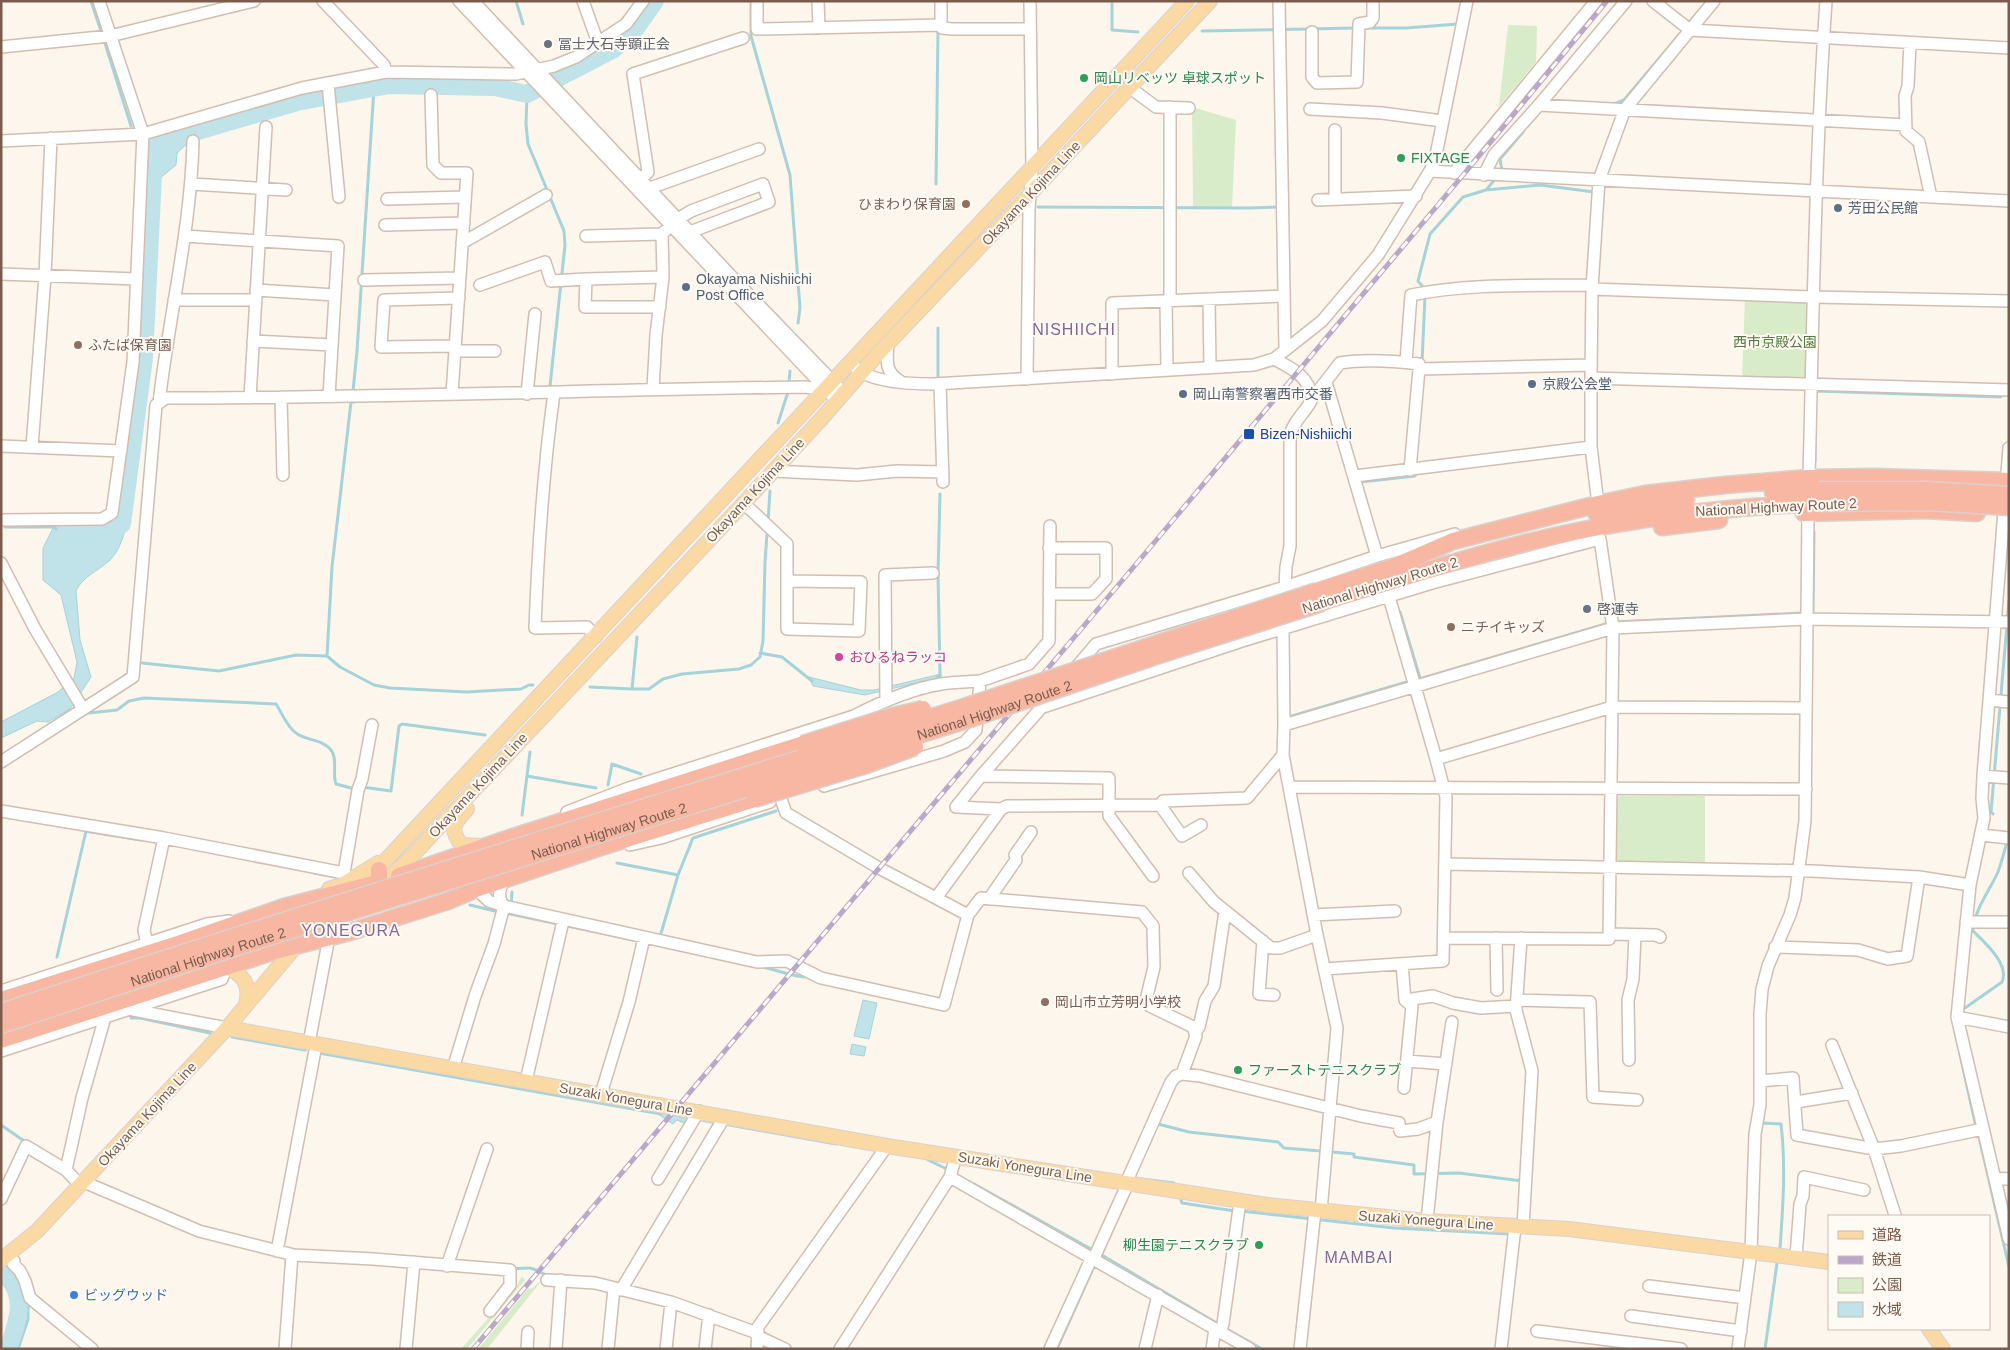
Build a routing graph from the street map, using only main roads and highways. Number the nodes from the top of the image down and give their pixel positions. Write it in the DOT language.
graph roads {
  1 [pos="1187,1"];
  2 [pos="1210,1"];
  3 [pos="2008,486"];
  4 [pos="1814,496"];
  5 [pos="2007,512"];
  6 [pos="1526,542"];
  7 [pos="1393,567"];
  8 [pos="1320,597"];
  9 [pos="996,697"];
  10 [pos="970,719"];
  11 [pos="481,782"];
  12 [pos="490,846"];
  13 [pos="398,850"];
  14 [pos="351,880"];
  15 [pos="382,880"];
  16 [pos="476,888"];
  17 [pos="284,907"];
  18 [pos="320,934"];
  19 [pos="296,946"];
  20 [pos="284,959"];
  21 [pos="226,967"];
  22 [pos="1,1000"];
  23 [pos="246,1004"];
  24 [pos="1,1012"];
  25 [pos="1,1025"];
  26 [pos="227,1028"];
  27 [pos="1,1040"];
  28 [pos="4,1257"];
  29 [pos="1828,1262"];
  30 [pos="1930,1330"];
  31 [pos="1943,1349"];
  1 -- 13 [label="main road, Okayama Kojima Line"];
  2 -- 11 [label="main road, Okayama Kojima Line"];
  3 -- 4 [label="highway, National Highway Route 2, bridge"];
  4 -- 5 [label="highway, National Highway Route 2, bridge"];
  4 -- 6 [label="highway, National Highway Route 2"];
  4 -- 6 [label="highway"];
  4 -- 7 [label="highway, National Highway Route 2"];
  4 -- 7 [label="highway"];
  6 -- 8 [label="highway, National Highway Route 2"];
  7 -- 8 [label="highway, National Highway Route 2"];
  8 -- 9 [label="highway, National Highway Route 2, bridge"];
  8 -- 10 [label="highway, National Highway Route 2, bridge"];
  9 -- 12 [label="highway, bridge"];
  9 -- 24 [label="highway, National Highway Route 2, bridge"];
  10 -- 16 [label="highway, bridge"];
  10 -- 25 [label="highway, National Highway Route 2, bridge"];
  11 -- 12 [label="main road"];
  11 -- 15 [label="main road, Okayama Kojima Line"];
  12 -- 15 [label="highway"];
  13 -- 14 [label="main road, Okayama Kojima Line"];
  13 -- 15 [label="main road, Okayama Kojima Line"];
  14 -- 15 [label="highway"];
  14 -- 17 [label="highway"];
  14 -- 18 [label="main road, Okayama Kojima Line"];
  15 -- 16 [label="highway"];
  15 -- 18 [label="main road, Okayama Kojima Line"];
  16 -- 18 [label="highway"];
  17 -- 18 [label="highway"];
  17 -- 22 [label="highway"];
  18 -- 19 [label="highway"];
  18 -- 20 [label="main road, Okayama Kojima Line"];
  19 -- 20 [label="main road, Okayama Kojima Line"];
  19 -- 21 [label="highway"];
  20 -- 23 [label="main road, Okayama Kojima Line"];
  21 -- 23 [label="main road"];
  21 -- 27 [label="highway"];
  23 -- 26 [label="main road, Okayama Kojima Line"];
  26 -- 28 [label="main road, Okayama Kojima Line"];
  26 -- 29 [label="main road, Suzaki Yonegura Line"];
  30 -- 31 [label="main road"];
}
